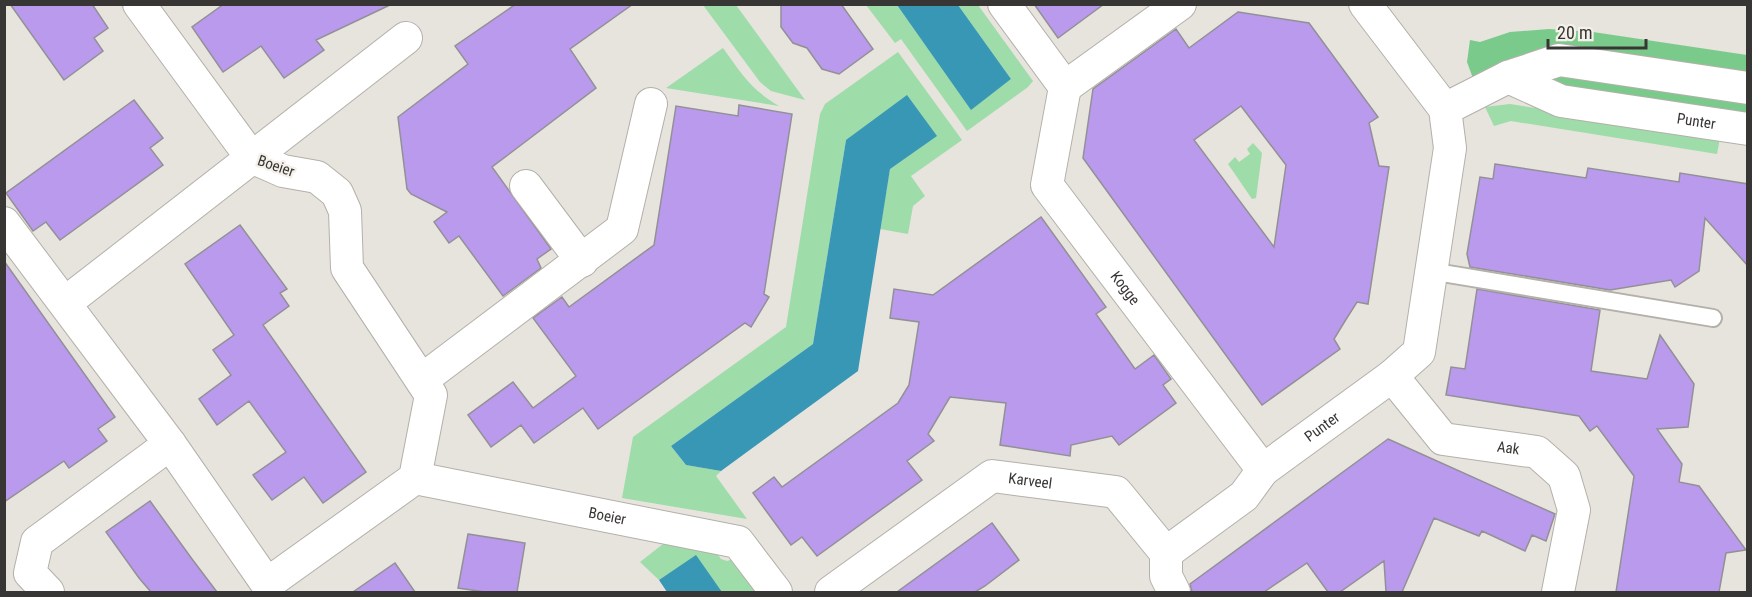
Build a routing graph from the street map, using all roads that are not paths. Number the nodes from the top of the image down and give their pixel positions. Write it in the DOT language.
graph roads {
  1 [pos="139,4"];
  2 [pos="1004,4"];
  3 [pos="1180,4"];
  4 [pos="1365,4"];
  5 [pos="406,38"];
  6 [pos="1508,77"];
  7 [pos="1065,87"];
  8 [pos="1748,88"];
  9 [pos="651,105"];
  10 [pos="1445,109"];
  11 [pos="1748,129"];
  12 [pos="251,157"];
  13 [pos="526,186"];
  14 [pos="4,223"];
  15 [pos="582,261"];
  16 [pos="1430,271"];
  17 [pos="65,303"];
  18 [pos="1713,318"];
  19 [pos="1392,376"];
  20 [pos="423,380"];
  21 [pos="170,444"];
  22 [pos="1263,470"];
  23 [pos="415,478"];
  24 [pos="1166,553"];
  25 [pos="271,588"];
  26 [pos="48,592"];
  27 [pos="776,592"];
  28 [pos="831,592"];
  29 [pos="1174,592"];
  30 [pos="1558,592"];
  1 -- 12 [label="street, Boeier"];
  2 -- 7 [label="street"];
  3 -- 7 [label="street"];
  4 -- 10 [label="street, Punter"];
  5 -- 12 [label="street, Boeier"];
  6 -- 8 [label="street"];
  6 -- 10 [label="street"];
  6 -- 11 [label="street, Punter"];
  7 -- 22 [label="street, Kogge"];
  9 -- 15 [label="street"];
  10 -- 16 [label="street, Punter"];
  12 -- 17 [label="street, Boeier"];
  12 -- 20 [label="street, Boeier"];
  13 -- 15 [label="street"];
  14 -- 17 [label="street"];
  15 -- 20 [label="street"];
  16 -- 18 [label="lane"];
  16 -- 19 [label="street, Punter"];
  17 -- 21 [label="street"];
  19 -- 22 [label="street, Punter"];
  19 -- 30 [label="street, Aak"];
  20 -- 23 [label="street, Boeier"];
  21 -- 25 [label="street"];
  21 -- 26 [label="street"];
  22 -- 24 [label="street, Punter"];
  23 -- 25 [label="street"];
  23 -- 27 [label="street, Boeier"];
  24 -- 28 [label="street, Karveel"];
  24 -- 29 [label="street"];
}
